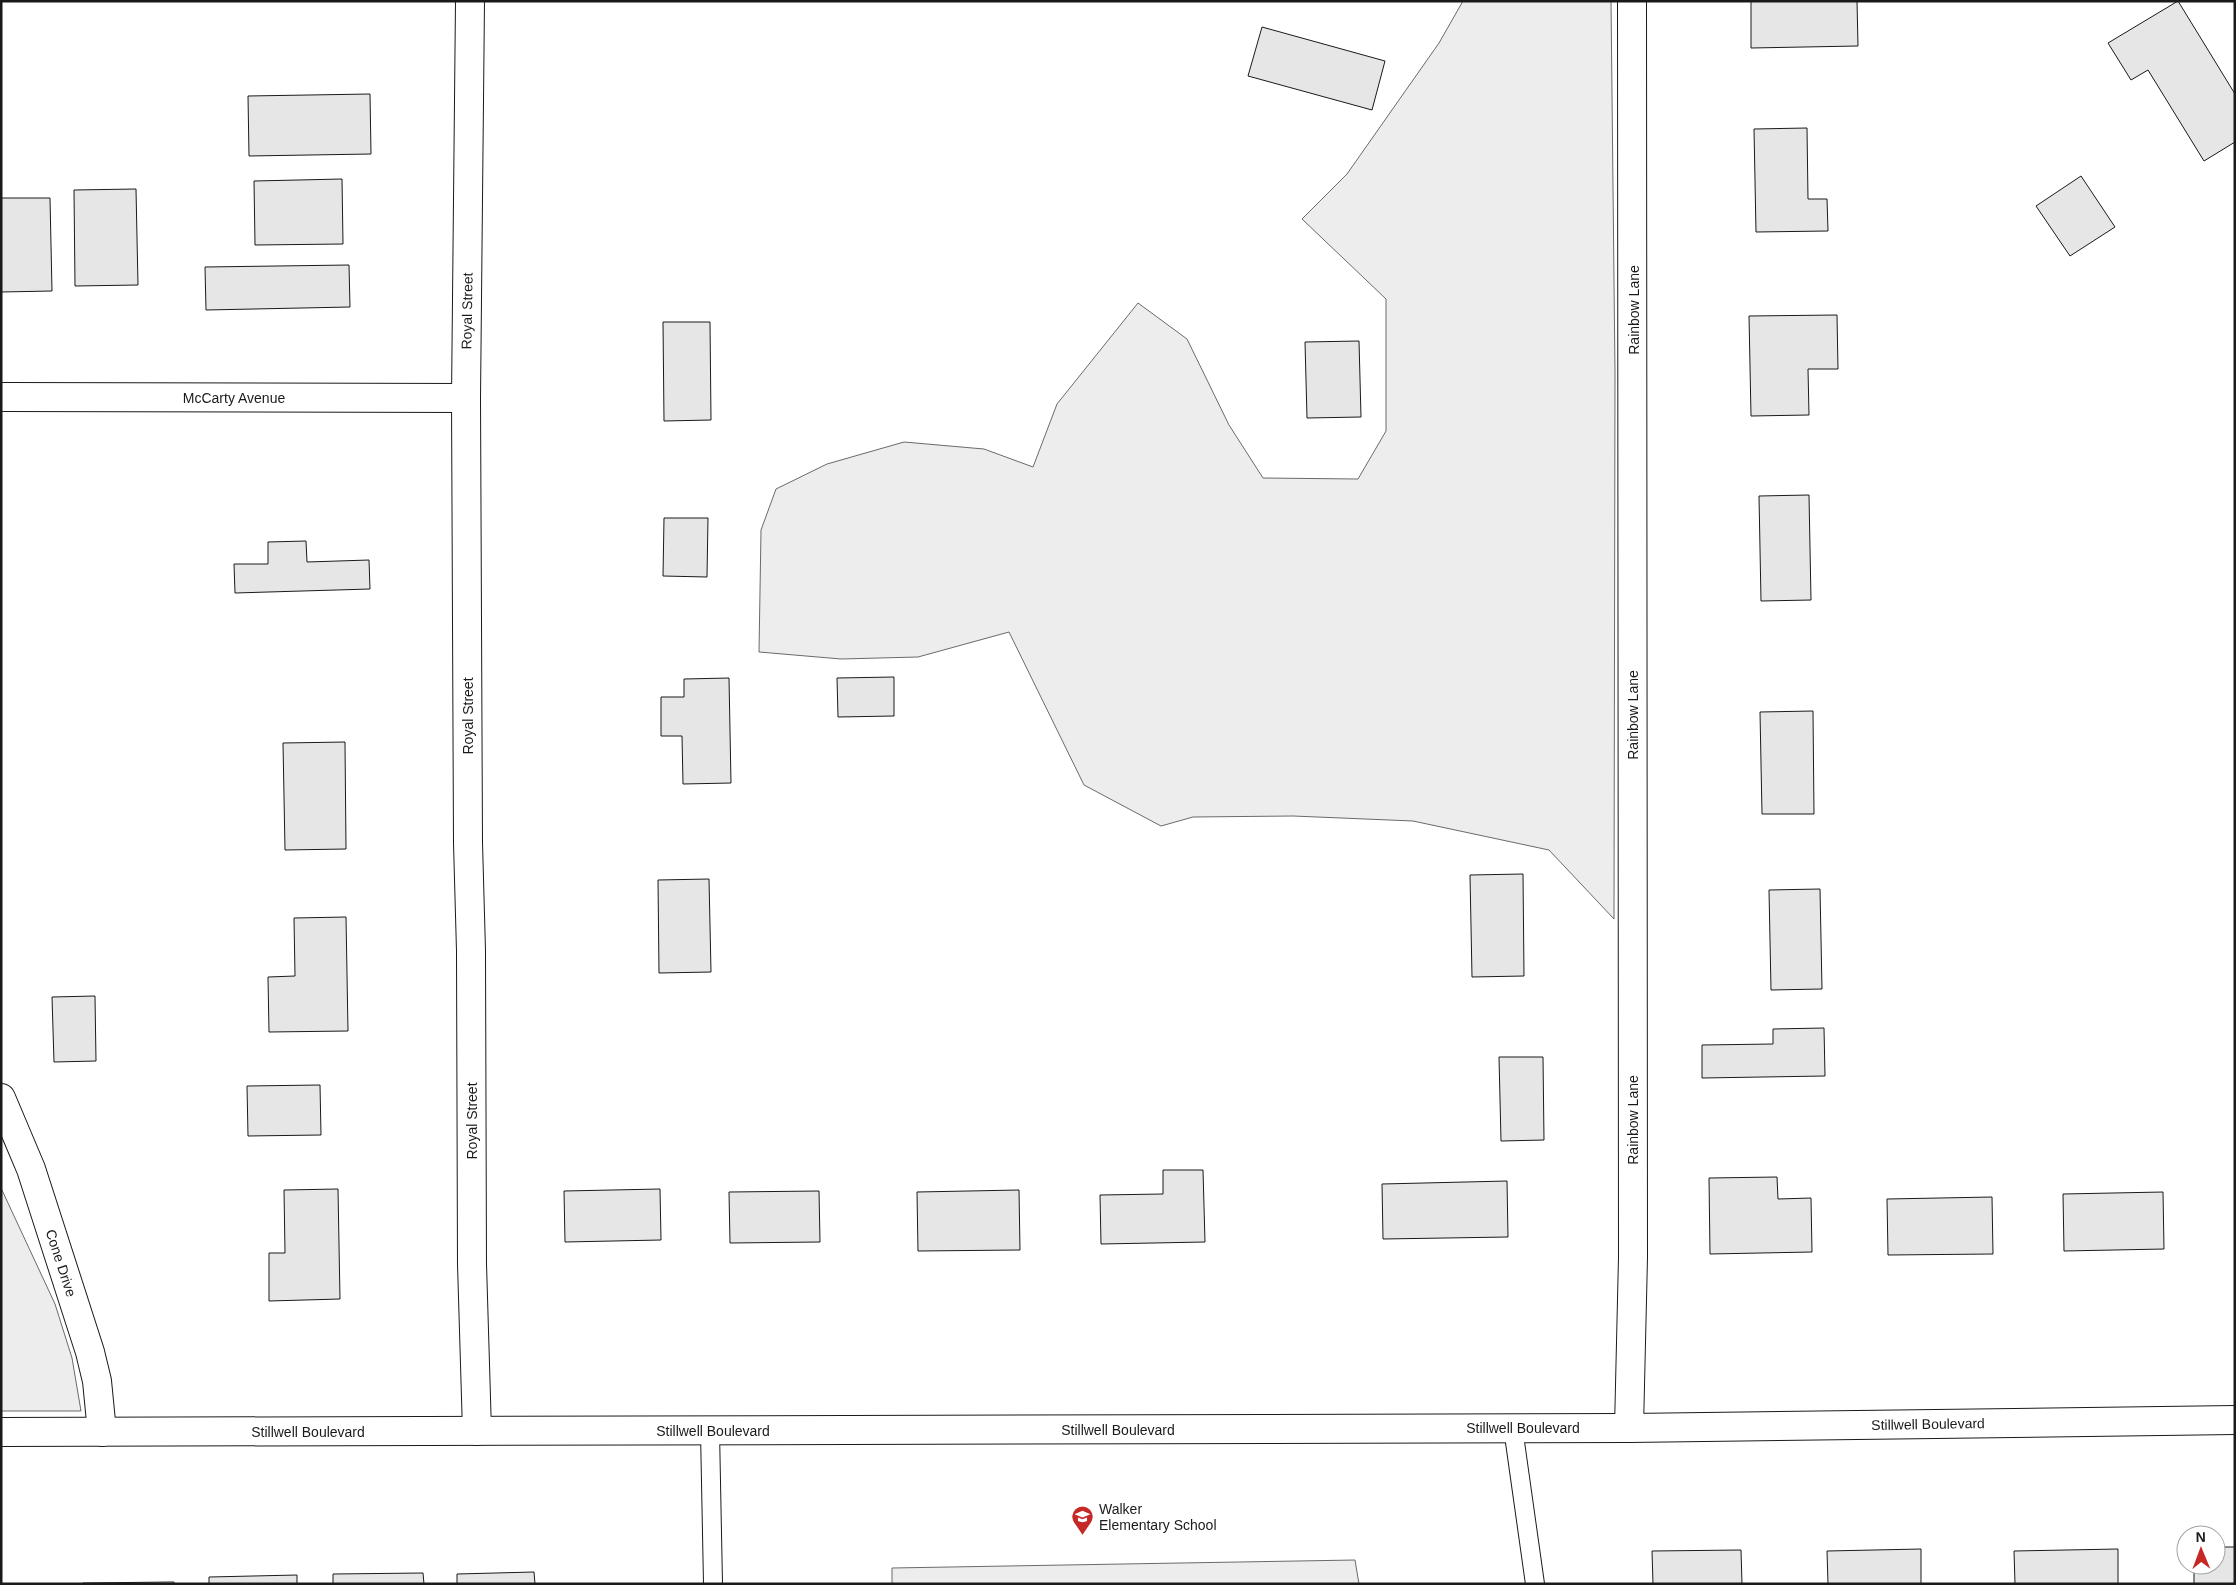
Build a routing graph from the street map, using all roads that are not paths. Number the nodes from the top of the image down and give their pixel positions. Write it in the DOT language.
graph roads {
  1 [pos="470,1"];
  2 [pos="1632,1"];
  3 [pos="1,397"];
  4 [pos="466,398"];
  5 [pos="1,1098"];
  6 [pos="2235,1420"];
  7 [pos="1513,1428"];
  8 [pos="1629,1428"];
  9 [pos="478,1431"];
  10 [pos="710,1431"];
  11 [pos="1,1432"];
  12 [pos="102,1432"];
  13 [pos="712,1584"];
  14 [pos="1535,1584"];
  1 -- 4 [label="street, Royal Street"];
  2 -- 8 [label="street, Rainbow Lane"];
  3 -- 4 [label="street, McCarty Avenue"];
  4 -- 9 [label="street, Royal Street"];
  5 -- 12 [label="street, Cone Drive"];
  6 -- 8 [label="street, Stillwell Boulevard"];
  7 -- 8 [label="street, Stillwell Boulevard"];
  7 -- 10 [label="street, Stillwell Boulevard"];
  7 -- 14 [label="lane"];
  9 -- 10 [label="street, Stillwell Boulevard"];
  9 -- 12 [label="street, Stillwell Boulevard"];
  10 -- 13 [label="lane"];
  11 -- 12 [label="street, Stillwell Boulevard"];
}
